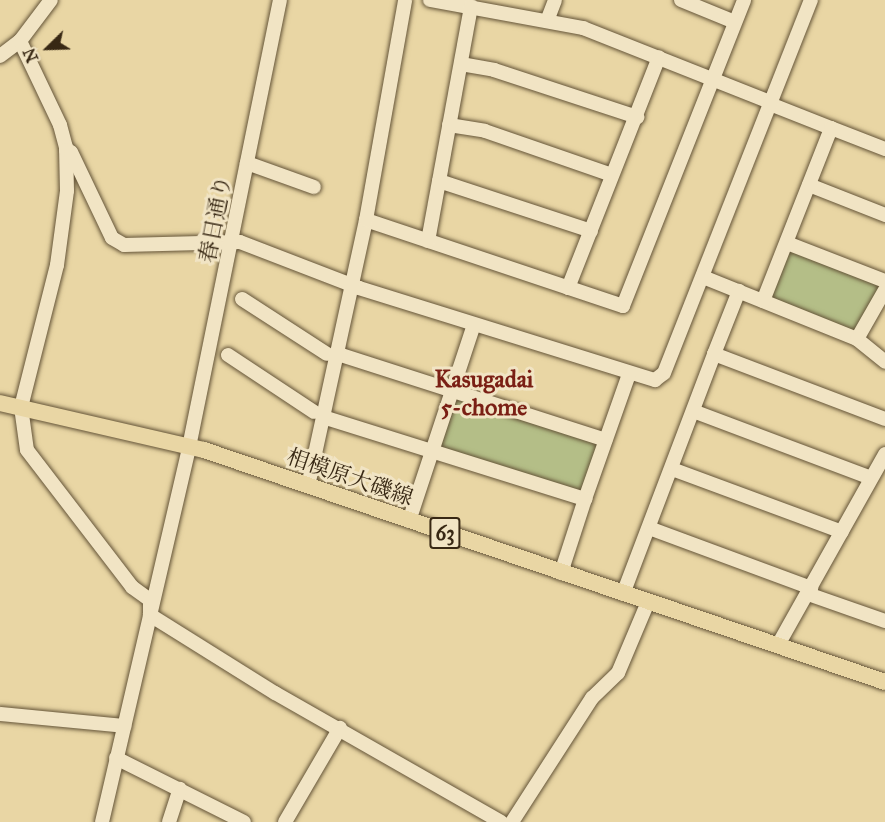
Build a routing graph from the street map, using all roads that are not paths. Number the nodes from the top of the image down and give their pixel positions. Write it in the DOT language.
graph roads {
  1 [pos="280,0"];
  2 [pos="405,0"];
  3 [pos="430,0"];
  4 [pos="555,0"];
  5 [pos="681,0"];
  6 [pos="744,0"];
  7 [pos="811,0"];
  8 [pos="44,2"];
  9 [pos="468,4"];
  10 [pos="547,21"];
  11 [pos="735,22"];
  12 [pos="21,41"];
  13 [pos="0,56"];
  14 [pos="659,57"];
  15 [pos="460,64"];
  16 [pos="713,79"];
  17 [pos="770,103"];
  18 [pos="637,117"];
  19 [pos="449,124"];
  20 [pos="831,128"];
  21 [pos="885,149"];
  22 [pos="66,150"];
  23 [pos="247,163"];
  24 [pos="612,175"];
  25 [pos="439,181"];
  26 [pos="809,185"];
  27 [pos="314,187"];
  28 [pos="885,215"];
  29 [pos="366,220"];
  30 [pos="591,231"];
  31 [pos="232,241"];
  32 [pos="428,241"];
  33 [pos="787,243"];
  34 [pos="703,277"];
  35 [pos="885,281"];
  36 [pos="352,284"];
  37 [pos="568,288"];
  38 [pos="739,291"];
  39 [pos="885,291"];
  40 [pos="242,299"];
  41 [pos="763,301"];
  42 [pos="474,325"];
  43 [pos="857,339"];
  44 [pos="332,354"];
  45 [pos="714,354"];
  46 [pos="228,355"];
  47 [pos="883,356"];
  48 [pos="629,374"];
  49 [pos="453,390"];
  50 [pos="0,403"];
  51 [pos="21,407"];
  52 [pos="693,411"];
  53 [pos="318,415"];
  54 [pos="885,419"];
  55 [pos="606,440"];
  56 [pos="189,447"];
  57 [pos="432,452"];
  58 [pos="885,454"];
  59 [pos="672,469"];
  60 [pos="878,473"];
  61 [pos="308,486"];
  62 [pos="585,499"];
  63 [pos="409,521"];
  64 [pos="649,528"];
  65 [pos="842,532"];
  66 [pos="561,573"];
  67 [pos="810,591"];
  68 [pos="623,594"];
  69 [pos="648,602"];
  70 [pos="150,615"];
  71 [pos="885,621"];
  72 [pos="778,645"];
  73 [pos="885,682"];
  74 [pos="0,714"];
  75 [pos="124,726"];
  76 [pos="340,728"];
  77 [pos="116,758"];
  78 [pos="180,789"];
  79 [pos="102,822"];
  80 [pos="169,822"];
  81 [pos="244,822"];
  82 [pos="285,822"];
  83 [pos="501,822"];
  84 [pos="512,822"];
  1 -- 23 [label="street, 春日通り"];
  2 -- 29 [label="street"];
  3 -- 9 [label="street"];
  4 -- 10 [label="street"];
  5 -- 11 [label="street"];
  6 -- 11 [label="street"];
  7 -- 17 [label="street"];
  8 -- 12 [label="street"];
  9 -- 10 [label="street"];
  9 -- 15 [label="street"];
  10 -- 14 [label="street"];
  11 -- 16 [label="street"];
  12 -- 13 [label="street"];
  12 -- 22 [label="street"];
  14 -- 16 [label="street"];
  14 -- 18 [label="street"];
  15 -- 18 [label="street"];
  15 -- 19 [label="street"];
  16 -- 17 [label="street"];
  16 -- 37 [label="street"];
  17 -- 20 [label="street"];
  17 -- 34 [label="street"];
  18 -- 24 [label="street"];
  19 -- 24 [label="street"];
  19 -- 25 [label="street"];
  20 -- 21 [label="street"];
  20 -- 26 [label="street"];
  22 -- 31 [label="street"];
  22 -- 51 [label="street"];
  23 -- 27 [label="street"];
  23 -- 31 [label="street, 春日通り"];
  24 -- 30 [label="street"];
  25 -- 30 [label="street"];
  25 -- 32 [label="street"];
  26 -- 28 [label="street"];
  26 -- 33 [label="street"];
  29 -- 32 [label="street"];
  29 -- 36 [label="street"];
  30 -- 37 [label="street"];
  31 -- 36 [label="street"];
  31 -- 56 [label="street, 春日通り"];
  32 -- 37 [label="street"];
  33 -- 35 [label="street"];
  33 -- 41 [label="street"];
  34 -- 38 [label="street"];
  34 -- 48 [label="street"];
  36 -- 42 [label="street"];
  36 -- 44 [label="street"];
  38 -- 41 [label="street"];
  38 -- 45 [label="street"];
  39 -- 43 [label="street"];
  40 -- 44 [label="street"];
  41 -- 43 [label="street"];
  42 -- 48 [label="street"];
  42 -- 49 [label="street"];
  43 -- 47 [label="street"];
  44 -- 49 [label="street"];
  44 -- 53 [label="street"];
  45 -- 52 [label="street"];
  45 -- 54 [label="street"];
  46 -- 53 [label="street"];
  48 -- 55 [label="street"];
  49 -- 55 [label="street"];
  49 -- 57 [label="street"];
  50 -- 51 [label="main road, 相模原大磯線 / 63"];
  51 -- 56 [label="main road, 相模原大磯線 / 63"];
  51 -- 70 [label="street"];
  52 -- 59 [label="street"];
  52 -- 60 [label="street"];
  53 -- 57 [label="street"];
  53 -- 61 [label="street"];
  55 -- 62 [label="street"];
  56 -- 61 [label="main road, 相模原大磯線 / 63"];
  56 -- 70 [label="street, 春日通り"];
  57 -- 62 [label="street"];
  57 -- 63 [label="street"];
  58 -- 60 [label="street"];
  59 -- 64 [label="street"];
  59 -- 65 [label="street"];
  60 -- 65 [label="street"];
  61 -- 63 [label="main road, 相模原大磯線 / 63"];
  62 -- 66 [label="street"];
  63 -- 66 [label="main road, 相模原大磯線 / 63"];
  64 -- 67 [label="street"];
  64 -- 68 [label="street"];
  65 -- 67 [label="street"];
  66 -- 68 [label="main road, 相模原大磯線 / 63"];
  67 -- 71 [label="street"];
  67 -- 72 [label="street"];
  68 -- 69 [label="main road, 相模原大磯線 / 63"];
  69 -- 72 [label="main road, 相模原大磯線 / 63"];
  69 -- 84 [label="street"];
  70 -- 75 [label="street, 春日通り"];
  70 -- 76 [label="street"];
  72 -- 73 [label="main road, 相模原大磯線 / 63"];
  74 -- 75 [label="street"];
  75 -- 77 [label="street, 春日通り"];
  76 -- 82 [label="street"];
  76 -- 83 [label="street"];
  77 -- 78 [label="street"];
  77 -- 79 [label="street, 春日通り"];
  78 -- 80 [label="street"];
  78 -- 81 [label="street"];
}
